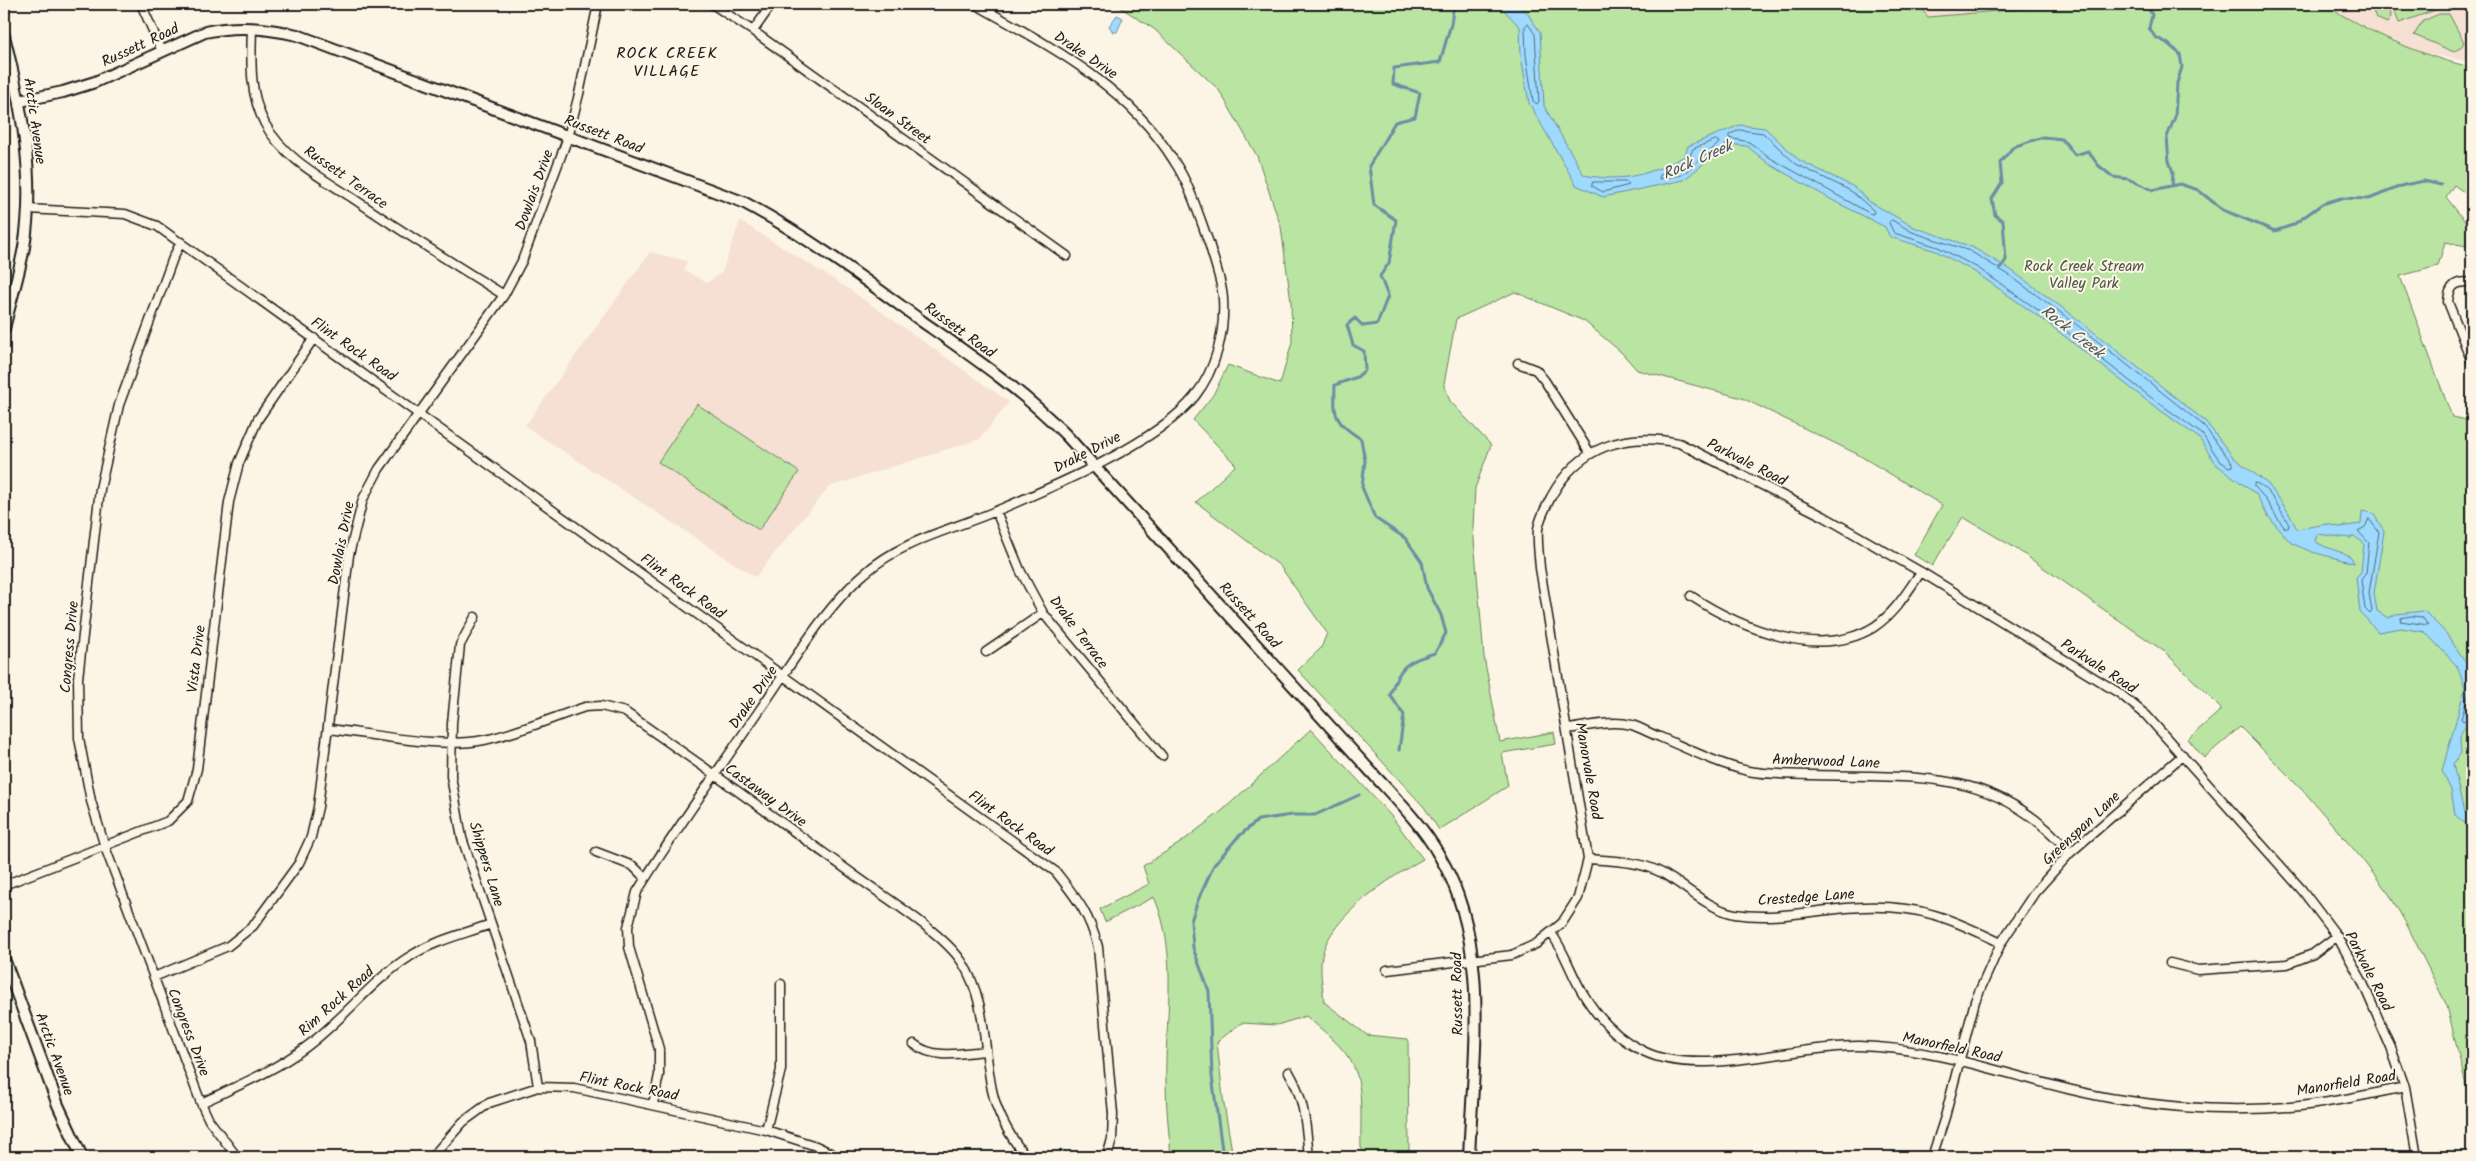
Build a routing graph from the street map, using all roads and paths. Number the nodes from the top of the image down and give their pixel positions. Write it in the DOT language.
graph roads {
  1 [pos="141,4"];
  2 [pos="598,4"];
  3 [pos="712,4"];
  4 [pos="772,4"];
  5 [pos="975,4"];
  6 [pos="252,28"];
  7 [pos="753,31"];
  8 [pos="4,36"];
  9 [pos="162,51"];
  10 [pos="20,100"];
  11 [pos="568,137"];
  12 [pos="27,209"];
  13 [pos="181,242"];
  14 [pos="1067,256"];
  15 [pos="2472,284"];
  16 [pos="504,295"];
  17 [pos="4,329"];
  18 [pos="314,338"];
  19 [pos="2472,362"];
  20 [pos="1518,363"];
  21 [pos="419,413"];
  22 [pos="1590,453"];
  23 [pos="1095,466"];
  24 [pos="996,511"];
  25 [pos="1921,572"];
  26 [pos="1691,596"];
  27 [pos="1044,613"];
  28 [pos="474,617"];
  29 [pos="986,652"];
  30 [pos="784,676"];
  31 [pos="329,729"];
  32 [pos="1568,729"];
  33 [pos="452,742"];
  34 [pos="2183,755"];
  35 [pos="1162,756"];
  36 [pos="716,775"];
  37 [pos="105,847"];
  38 [pos="596,852"];
  39 [pos="2070,853"];
  40 [pos="1588,859"];
  41 [pos="645,878"];
  42 [pos="4,885"];
  43 [pos="491,924"];
  44 [pos="1551,933"];
  45 [pos="2338,936"];
  46 [pos="2001,943"];
  47 [pos="4,959"];
  48 [pos="1474,959"];
  49 [pos="2170,963"];
  50 [pos="1387,970"];
  51 [pos="154,977"];
  52 [pos="781,984"];
  53 [pos="914,1044"];
  54 [pos="986,1051"];
  55 [pos="1959,1061"];
  56 [pos="1289,1072"];
  57 [pos="538,1086"];
  58 [pos="2405,1088"];
  59 [pos="201,1103"];
  60 [pos="653,1104"];
  61 [pos="766,1130"];
  62 [pos="82,1157"];
  63 [pos="237,1157"];
  64 [pos="432,1157"];
  65 [pos="839,1157"];
  66 [pos="1026,1157"];
  67 [pos="1107,1157"];
  68 [pos="1309,1157"];
  69 [pos="1469,1157"];
  70 [pos="1932,1157"];
  71 [pos="2417,1157"];
  1 -- 9 [label="street"];
  2 -- 11 [label="street, Dowlais Drive"];
  3 -- 7 [label="street, Sloan Street"];
  4 -- 7 [label="street"];
  5 -- 23 [label="street, Drake Drive"];
  6 -- 9 [label="street, Russett Road"];
  6 -- 11 [label="street, Russett Road"];
  6 -- 16 [label="street, Russett Terrace"];
  7 -- 14 [label="street, Sloan Street"];
  8 -- 10 [label="street, Arctic Avenue"];
  9 -- 10 [label="street, Russett Road"];
  10 -- 12 [label="street, Arctic Avenue"];
  11 -- 16 [label="street, Dowlais Drive"];
  11 -- 23 [label="street, Russett Road"];
  12 -- 13 [label="street, Flint Rock Road"];
  12 -- 17 [label="street, Arctic Avenue"];
  13 -- 18 [label="street, Flint Rock Road"];
  13 -- 37 [label="street, Congress Drive"];
  15 -- 19 [label="street"];
  16 -- 21 [label="street, Dowlais Drive"];
  18 -- 21 [label="street, Flint Rock Road"];
  18 -- 37 [label="street, Vista Drive"];
  20 -- 22 [label="street"];
  21 -- 30 [label="street, Flint Rock Road"];
  21 -- 31 [label="street, Dowlais Drive"];
  22 -- 25 [label="street, Parkvale Road"];
  22 -- 32 [label="street, Manorvale Road"];
  23 -- 24 [label="street, Drake Drive"];
  23 -- 48 [label="street, Russett Road"];
  24 -- 27 [label="street, Drake Terrace"];
  24 -- 30 [label="street, Drake Drive"];
  25 -- 26 [label="street"];
  25 -- 34 [label="street, Parkvale Road"];
  27 -- 29 [label="street"];
  27 -- 35 [label="street, Drake Terrace"];
  28 -- 33 [label="street, Shippers Lane"];
  30 -- 36 [label="street, Drake Drive"];
  30 -- 67 [label="street, Flint Rock Road"];
  31 -- 33 [label="street, Castaway Drive"];
  31 -- 51 [label="street, Dowlais Drive"];
  32 -- 39 [label="street, Amberwood Lane"];
  32 -- 40 [label="street, Manorvale Road"];
  33 -- 36 [label="street, Castaway Drive"];
  33 -- 43 [label="street, Shippers Lane"];
  34 -- 39 [label="street, Greenspan Lane"];
  34 -- 45 [label="street, Parkvale Road"];
  36 -- 41 [label="street, Drake Drive"];
  36 -- 54 [label="street, Castaway Drive"];
  37 -- 42 [label="street, Vista Drive"];
  37 -- 51 [label="street, Congress Drive"];
  38 -- 41 [label="street"];
  39 -- 46 [label="street, Greenspan Lane"];
  40 -- 44 [label="street, Manorvale Road"];
  40 -- 46 [label="street, Crestedge Lane"];
  41 -- 60 [label="street, Drake Drive"];
  43 -- 57 [label="street, Shippers Lane"];
  43 -- 59 [label="street, Rim Rock Road"];
  44 -- 48 [label="street, Manorvale Road"];
  44 -- 55 [label="street, Manorfield Road"];
  45 -- 49 [label="street"];
  45 -- 58 [label="street, Parkvale Road"];
  46 -- 55 [label="street, Greenspan Lane"];
  47 -- 62 [label="street, Arctic Avenue"];
  48 -- 50 [label="street, Manorvale Road"];
  48 -- 69 [label="street, Russett Road"];
  51 -- 59 [label="street, Congress Drive"];
  52 -- 61 [label="street"];
  53 -- 54 [label="street"];
  54 -- 66 [label="street, Castaway Drive"];
  55 -- 58 [label="street, Manorfield Road"];
  55 -- 70 [label="street, Greenspan Lane"];
  56 -- 68 [label="street"];
  57 -- 60 [label="street, Flint Rock Road"];
  57 -- 64 [label="street, Flint Rock Road"];
  58 -- 71 [label="street, Parkvale Road"];
  59 -- 63 [label="street, Congress Drive"];
  60 -- 61 [label="street, Flint Rock Road"];
  61 -- 65 [label="street, Flint Rock Road"];
}
